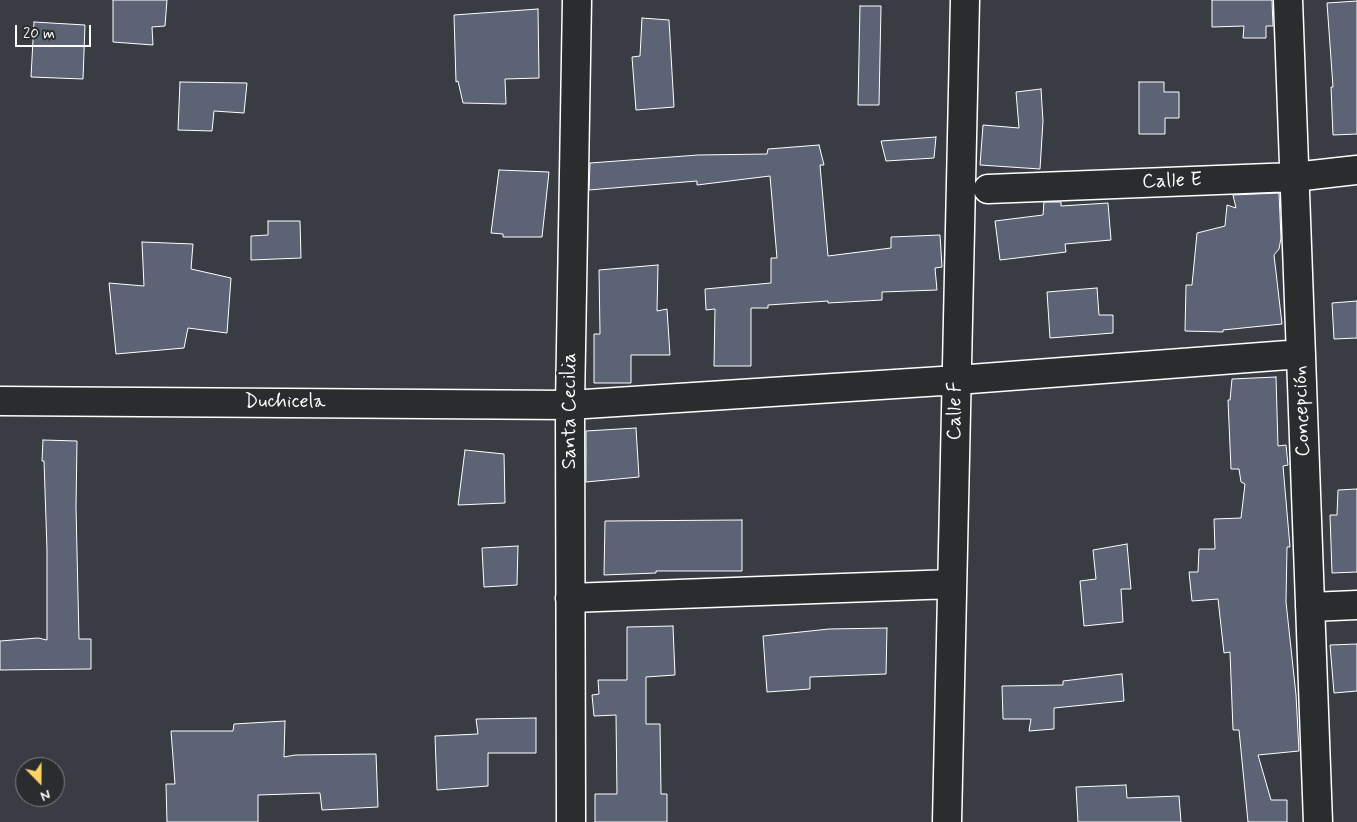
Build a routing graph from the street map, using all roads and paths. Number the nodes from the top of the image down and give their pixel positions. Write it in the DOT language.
graph roads {
  1 [pos="577,0"];
  2 [pos="966,0"];
  3 [pos="1288,0"];
  4 [pos="1357,170"];
  5 [pos="1294,177"];
  6 [pos="988,190"];
  7 [pos="1301,354"];
  8 [pos="957,380"];
  9 [pos="0,401"];
  10 [pos="570,405"];
  11 [pos="952,584"];
  12 [pos="570,598"];
  13 [pos="1357,605"];
  14 [pos="1310,607"];
  15 [pos="571,822"];
  16 [pos="947,822"];
  17 [pos="1318,822"];
  1 -- 10 [label="street, Santa Cecilia"];
  2 -- 8 [label="street, Calle F"];
  3 -- 5 [label="street, Concepción"];
  4 -- 5 [label="street, Calle E"];
  5 -- 6 [label="street, Calle E"];
  5 -- 7 [label="street, Concepción"];
  7 -- 8 [label="street, Duchicela"];
  7 -- 14 [label="street, Concepción"];
  8 -- 10 [label="street, Duchicela"];
  8 -- 11 [label="street, Calle F"];
  9 -- 10 [label="street, Duchicela"];
  10 -- 12 [label="street, Santa Cecilia"];
  11 -- 12 [label="street"];
  11 -- 16 [label="street, Calle F"];
  12 -- 15 [label="street, Santa Cecilia"];
  13 -- 14 [label="street"];
  14 -- 17 [label="street, Concepción"];
}
